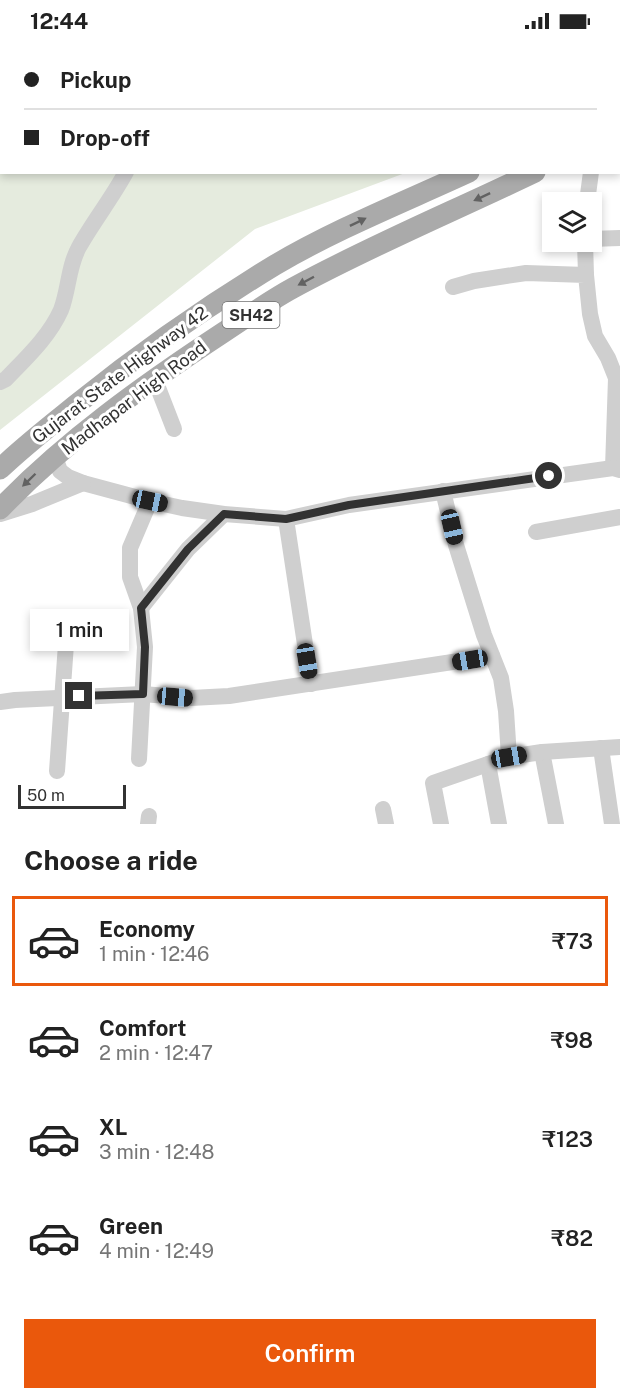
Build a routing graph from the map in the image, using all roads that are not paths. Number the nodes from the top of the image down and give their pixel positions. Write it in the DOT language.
graph roads {
  1 [pos="125,174"];
  2 [pos="465,174"];
  3 [pos="531,174"];
  4 [pos="591,174"];
  5 [pos="588,192"];
  6 [pos="620,238"];
  7 [pos="602,239"];
  8 [pos="585,252"];
  9 [pos="586,275"];
  10 [pos="453,287"];
  11 [pos="155,380"];
  12 [pos="0,382"];
  13 [pos="174,429"];
  14 [pos="55,457"];
  15 [pos="0,469"];
  16 [pos="616,469"];
  17 [pos="83,483"];
  18 [pos="443,491"];
  19 [pos="150,501"];
  20 [pos="0,509"];
  21 [pos="0,514"];
  22 [pos="224,514"];
  23 [pos="620,517"];
  24 [pos="286,519"];
  25 [pos="536,532"];
  26 [pos="141,608"];
  27 [pos="66,644"];
  28 [pos="492,656"];
  29 [pos="311,684"];
  30 [pos="143,694"];
  31 [pos="61,697"];
  32 [pos="0,702"];
  33 [pos="620,747"];
  34 [pos="601,748"];
  35 [pos="542,752"];
  36 [pos="509,757"];
  37 [pos="139,759"];
  38 [pos="488,765"];
  39 [pos="57,771"];
  40 [pos="441,824"];
  41 [pos="499,824"];
  42 [pos="556,824"];
  43 [pos="612,824"];
  1 -- 12 [label="street"];
  15 -- 2 [label="main road, Gujarat State Highway 42 / SH42, one-way"];
  3 -- 11 [label="main road, Madhapar High Road / SH42, one-way"];
  4 -- 5 [label="street"];
  6 -- 7 [label="street"];
  8 -- 9 [label="street"];
  9 -- 10 [label="street"];
  9 -- 16 [label="street"];
  11 -- 13 [label="street"];
  11 -- 14 [label="main road, Madhapar High Road / SH42"];
  14 -- 17 [label="street"];
  14 -- 20 [label="main road, Madhapar High Road / SH42, one-way"];
  16 -- 18 [label="street"];
  17 -- 19 [label="street"];
  17 -- 21 [label="street"];
  18 -- 24 [label="street"];
  18 -- 28 [label="street"];
  19 -- 22 [label="street"];
  19 -- 26 [label="street"];
  22 -- 24 [label="street"];
  22 -- 26 [label="street"];
  23 -- 25 [label="street"];
  24 -- 29 [label="street"];
  26 -- 30 [label="street"];
  27 -- 31 [label="street"];
  28 -- 29 [label="street"];
  28 -- 36 [label="street"];
  29 -- 30 [label="street"];
  30 -- 31 [label="street"];
  30 -- 37 [label="street"];
  31 -- 32 [label="street"];
  31 -- 39 [label="street"];
  33 -- 34 [label="street"];
  34 -- 35 [label="street"];
  34 -- 43 [label="street"];
  35 -- 36 [label="street"];
  35 -- 42 [label="street"];
  36 -- 38 [label="street"];
  38 -- 40 [label="street"];
  38 -- 41 [label="street"];
}
